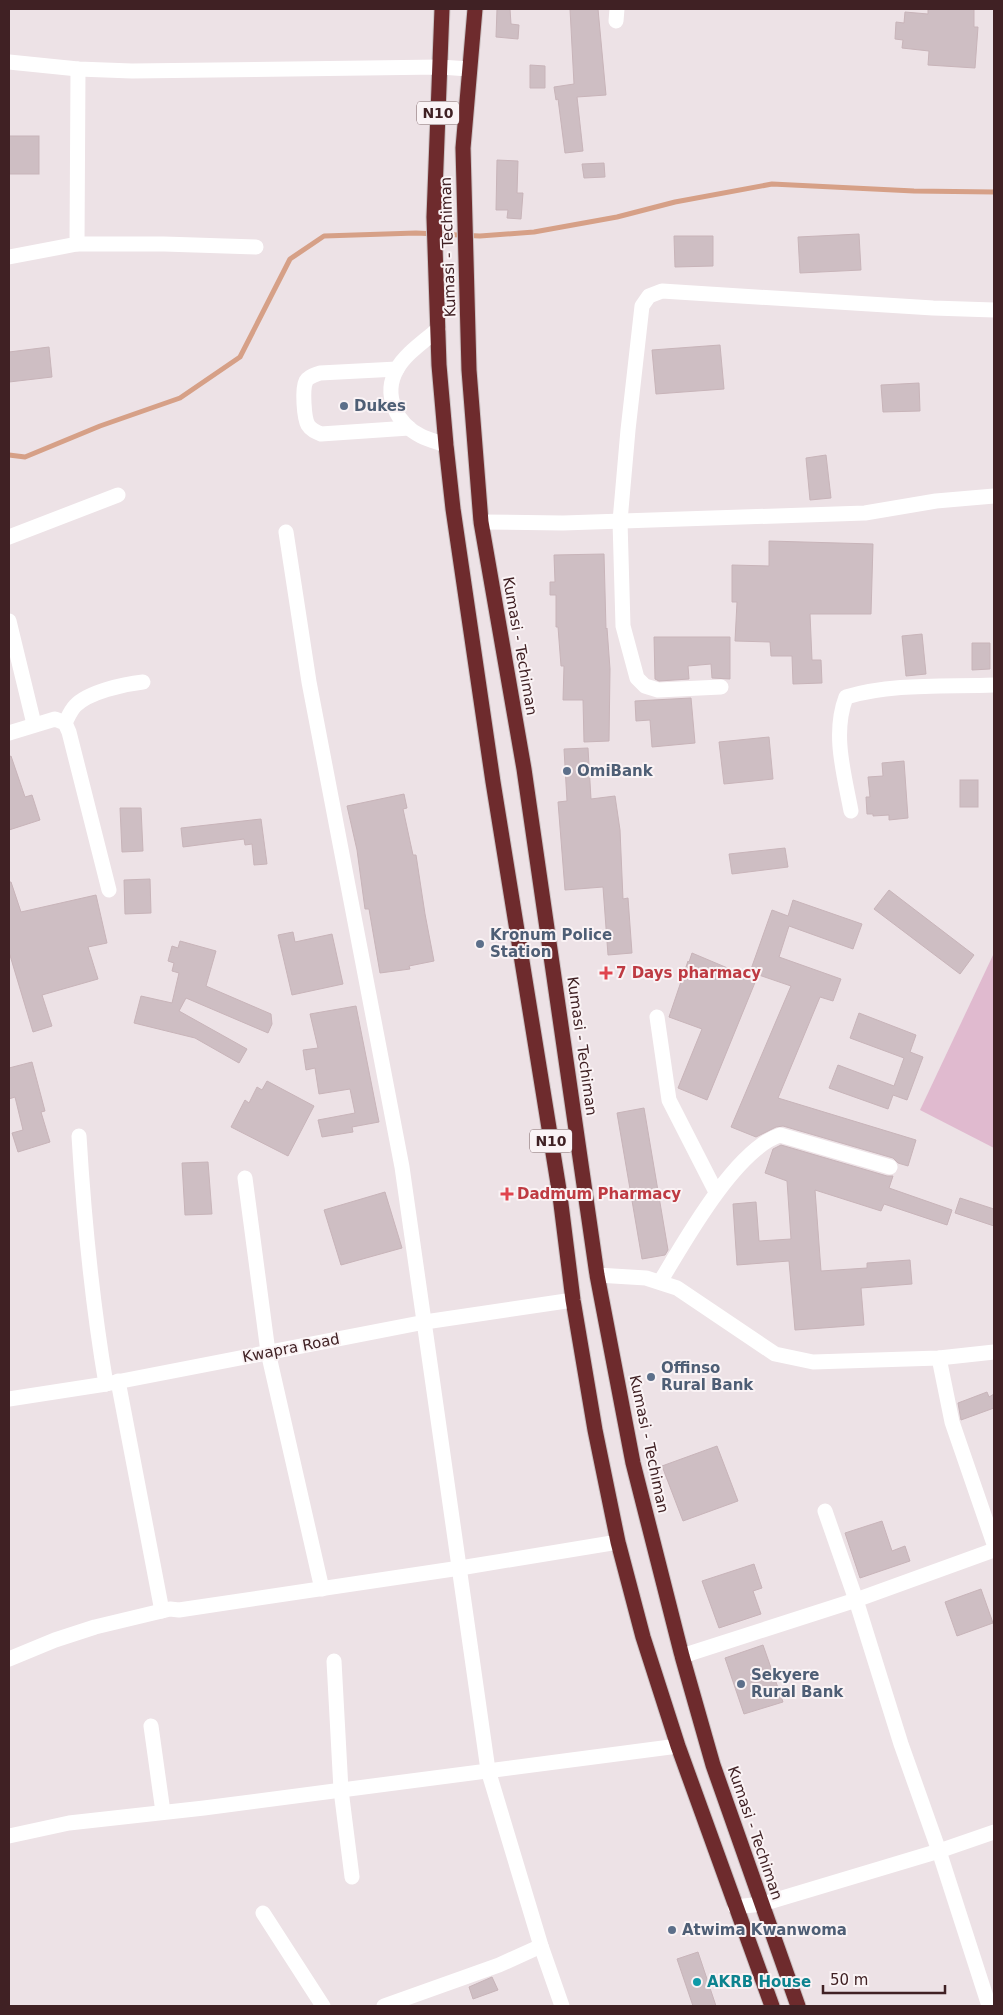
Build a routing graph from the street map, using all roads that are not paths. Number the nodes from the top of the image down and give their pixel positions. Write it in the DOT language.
graph roads {
  1 [pos="442,9"];
  2 [pos="475,9"];
  3 [pos="9,62"];
  4 [pos="440,67"];
  5 [pos="78,69"];
  6 [pos="469,69"];
  7 [pos="78,244"];
  8 [pos="256,247"];
  9 [pos="9,256"];
  10 [pos="994,310"];
  11 [pos="438,329"];
  12 [pos="397,369"];
  13 [pos="409,428"];
  14 [pos="446,445"];
  15 [pos="118,495"];
  16 [pos="994,496"];
  17 [pos="620,521"];
  18 [pos="481,522"];
  19 [pos="286,532"];
  20 [pos="9,538"];
  21 [pos="9,621"];
  22 [pos="142,682"];
  23 [pos="994,685"];
  24 [pos="720,687"];
  25 [pos="65,722"];
  26 [pos="34,724"];
  27 [pos="9,733"];
  28 [pos="850,811"];
  29 [pos="108,890"];
  30 [pos="658,1017"];
  31 [pos="79,1136"];
  32 [pos="890,1167"];
  33 [pos="245,1178"];
  34 [pos="716,1192"];
  35 [pos="597,1275"];
  36 [pos="660,1282"];
  37 [pos="573,1300"];
  38 [pos="425,1322"];
  39 [pos="268,1352"];
  40 [pos="994,1352"];
  41 [pos="939,1358"];
  42 [pos="112,1382"];
  43 [pos="9,1399"];
  44 [pos="825,1511"];
  45 [pos="618,1542"];
  46 [pos="994,1544"];
  47 [pos="994,1550"];
  48 [pos="460,1568"];
  49 [pos="322,1589"];
  50 [pos="856,1600"];
  51 [pos="162,1611"];
  52 [pos="682,1656"];
  53 [pos="9,1659"];
  54 [pos="334,1661"];
  55 [pos="151,1726"];
  56 [pos="678,1746"];
  57 [pos="488,1770"];
  58 [pos="341,1790"];
  59 [pos="163,1812"];
  60 [pos="994,1832"];
  61 [pos="9,1836"];
  62 [pos="938,1851"];
  63 [pos="352,1877"];
  64 [pos="762,1904"];
  65 [pos="735,1908"];
  66 [pos="263,1913"];
  67 [pos="540,1946"];
  68 [pos="323,2006"];
  69 [pos="384,2006"];
  70 [pos="562,2006"];
  71 [pos="772,2006"];
  72 [pos="798,2006"];
  73 [pos="989,2006"];
  1 -- 4 [label="highway, N10"];
  2 -- 6 [label="highway, Kumasi - Techiman / N10"];
  3 -- 5 [label="street"];
  4 -- 5 [label="street"];
  4 -- 6 [label="street"];
  4 -- 11 [label="highway, N10"];
  5 -- 7 [label="street"];
  6 -- 18 [label="highway, Kumasi - Techiman / N10"];
  7 -- 8 [label="street"];
  7 -- 9 [label="street"];
  10 -- 17 [label="street"];
  11 -- 12 [label="street"];
  11 -- 14 [label="highway, N10"];
  12 -- 13 [label="street"];
  12 -- 13 [label="street"];
  13 -- 14 [label="street"];
  14 -- 37 [label="highway, N10"];
  15 -- 20 [label="street"];
  16 -- 17 [label="street"];
  17 -- 18 [label="street"];
  17 -- 24 [label="street"];
  18 -- 35 [label="highway, Kumasi - Techiman / N10"];
  19 -- 38 [label="street"];
  21 -- 26 [label="street"];
  22 -- 25 [label="street"];
  23 -- 28 [label="street"];
  25 -- 26 [label="street"];
  25 -- 29 [label="street"];
  26 -- 27 [label="street"];
  30 -- 34 [label="street"];
  31 -- 42 [label="street"];
  32 -- 34 [label="street"];
  33 -- 39 [label="street"];
  34 -- 36 [label="street"];
  35 -- 36 [label="street"];
  35 -- 52 [label="highway, Kumasi - Techiman / N10"];
  36 -- 41 [label="street"];
  37 -- 38 [label="street, Kwapra Road"];
  37 -- 45 [label="highway, N10"];
  38 -- 39 [label="street, Kwapra Road"];
  38 -- 48 [label="street"];
  39 -- 42 [label="street, Kwapra Road"];
  39 -- 49 [label="street"];
  40 -- 41 [label="street"];
  41 -- 46 [label="street"];
  42 -- 43 [label="street, Kwapra Road"];
  42 -- 51 [label="street"];
  44 -- 50 [label="street"];
  45 -- 48 [label="street"];
  45 -- 56 [label="highway, N10"];
  47 -- 50 [label="street"];
  48 -- 49 [label="street"];
  48 -- 57 [label="street"];
  49 -- 51 [label="street"];
  50 -- 52 [label="street"];
  50 -- 62 [label="street"];
  51 -- 53 [label="street"];
  52 -- 64 [label="highway, Kumasi - Techiman / N10"];
  54 -- 58 [label="street"];
  55 -- 59 [label="street"];
  56 -- 57 [label="street"];
  56 -- 65 [label="highway, N10"];
  57 -- 58 [label="street"];
  57 -- 67 [label="street"];
  58 -- 59 [label="street"];
  58 -- 63 [label="street"];
  59 -- 61 [label="street"];
  60 -- 62 [label="street"];
  62 -- 64 [label="street"];
  62 -- 73 [label="street"];
  64 -- 65 [label="street"];
  64 -- 72 [label="highway, Kumasi - Techiman / N10"];
  65 -- 71 [label="highway, N10"];
  66 -- 68 [label="street"];
  67 -- 69 [label="street"];
  67 -- 70 [label="street"];
}
